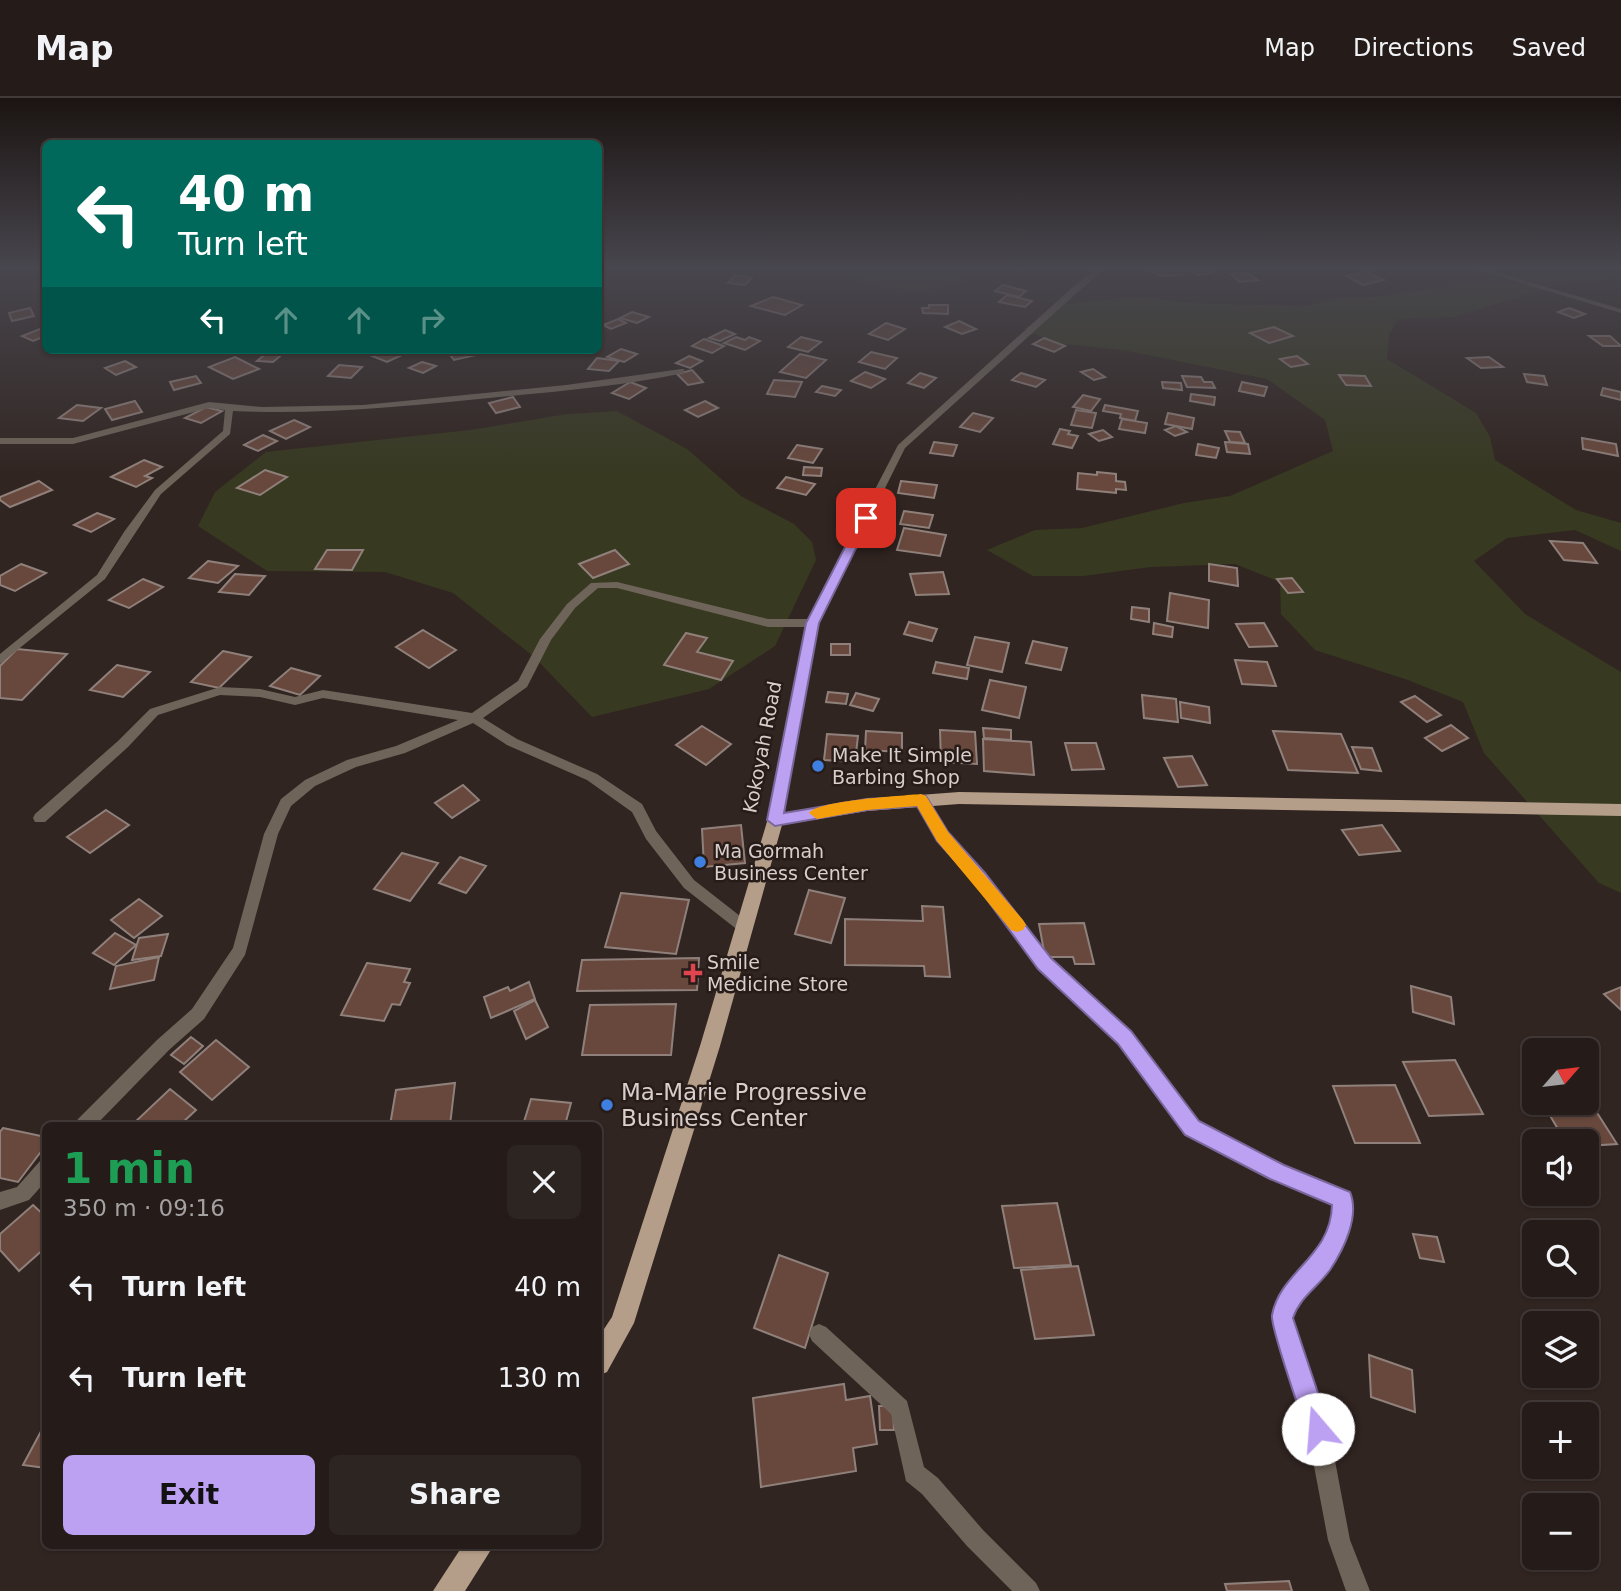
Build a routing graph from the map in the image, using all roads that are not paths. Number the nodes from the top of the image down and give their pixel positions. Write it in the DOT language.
graph roads {
  1 [pos="1023,337"];
  2 [pos="681,370"];
  3 [pos="229,408"];
  4 [pos="0,441"];
  5 [pos="812,623"];
  6 [pos="0,660"];
  7 [pos="474,718"];
  8 [pos="921,800"];
  9 [pos="1621,810"];
  10 [pos="40,818"];
  11 [pos="775,820"];
  12 [pos="744,927"];
  13 [pos="87,1122"];
  14 [pos="42,1172"];
  15 [pos="0,1201"];
  16 [pos="819,1334"];
  17 [pos="602,1356"];
  18 [pos="477,1549"];
  19 [pos="448,1591"];
  20 [pos="1028,1591"];
  21 [pos="1358,1591"];
  1 -- 5 [label="street, Kokoyah Road"];
  2 -- 3 [label="street"];
  3 -- 4 [label="street"];
  3 -- 6 [label="street"];
  5 -- 7 [label="street"];
  5 -- 11 [label="street, Kokoyah Road"];
  7 -- 10 [label="street"];
  7 -- 12 [label="street"];
  7 -- 13 [label="street"];
  8 -- 9 [label="main road"];
  8 -- 11 [label="main road"];
  8 -- 21 [label="street"];
  11 -- 12 [label="main road, Kokoyah Road"];
  12 -- 17 [label="main road, Kokoyah Road"];
  14 -- 15 [label="street"];
  16 -- 20 [label="street"];
  18 -- 19 [label="main road"];
}
